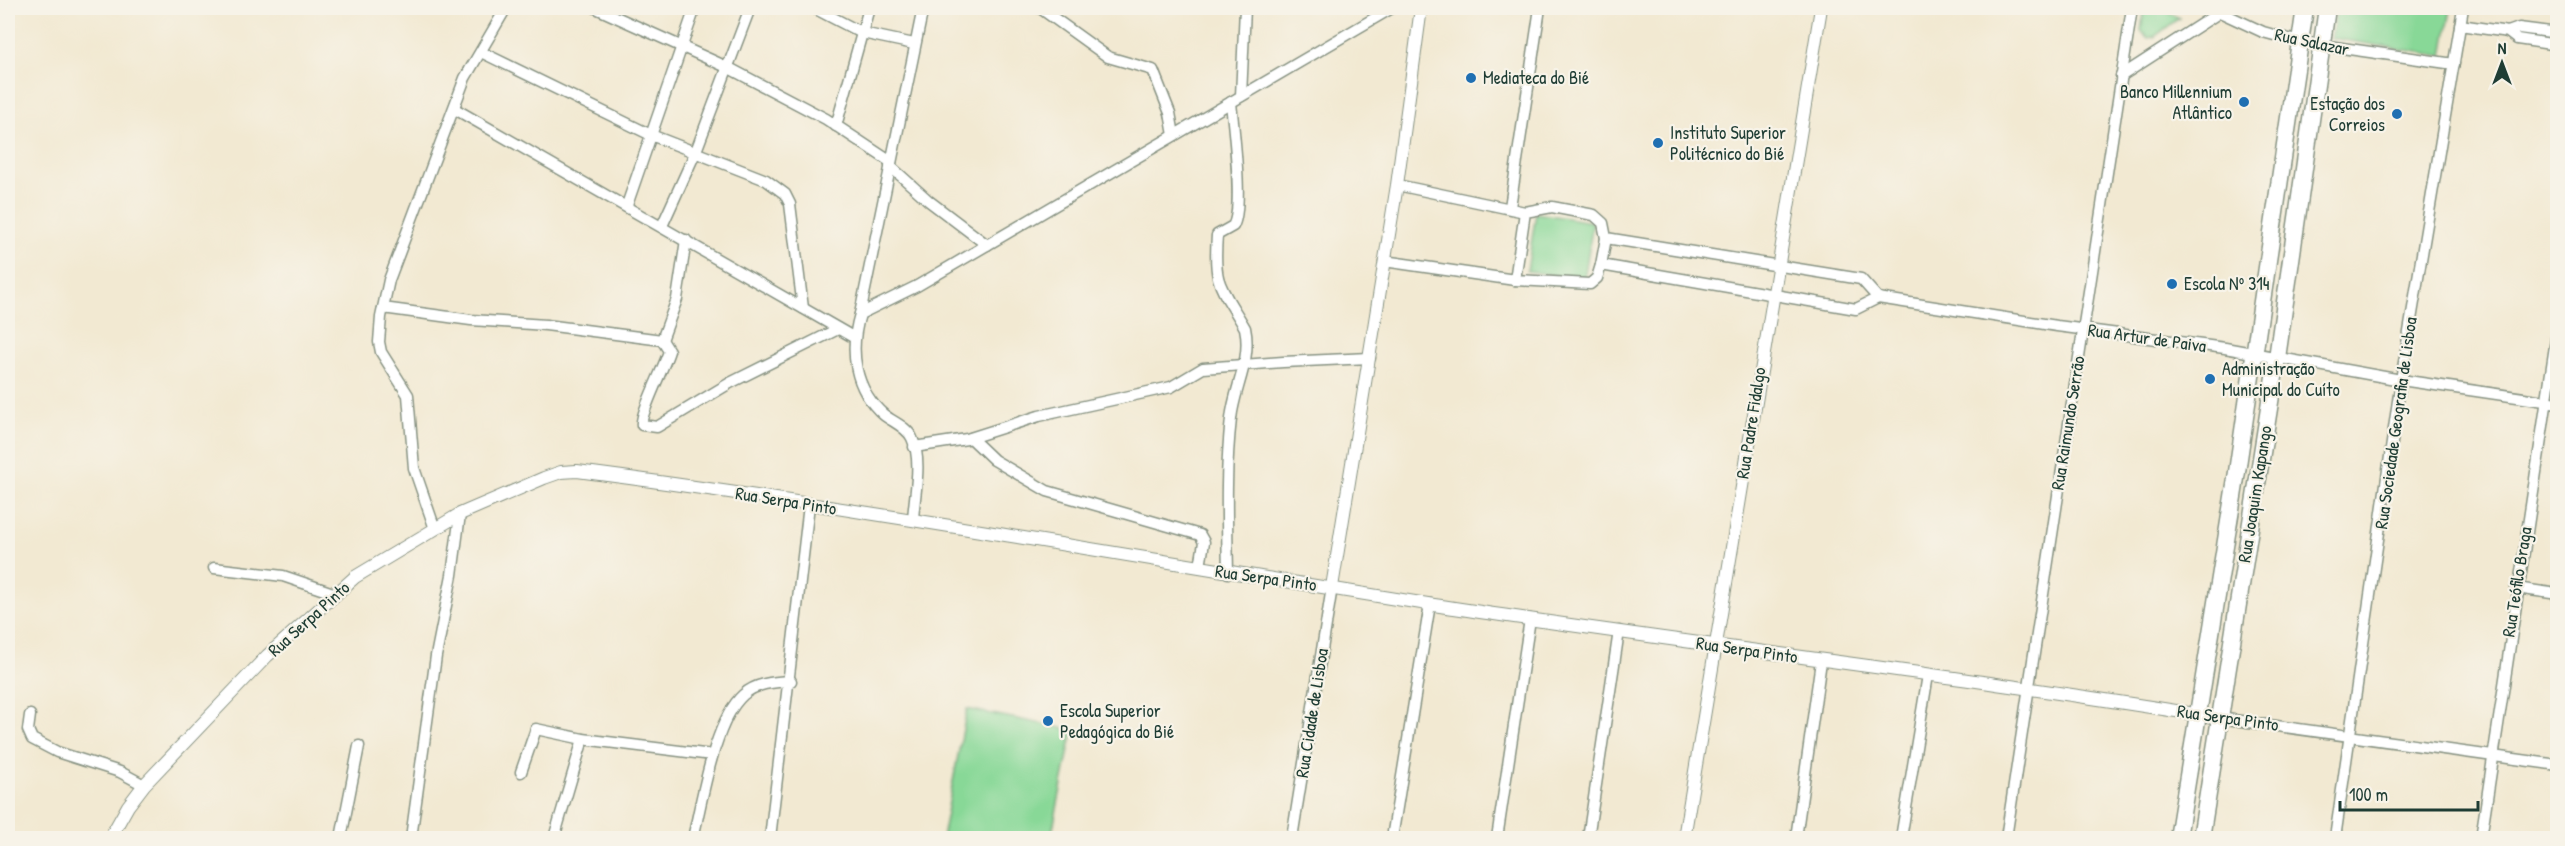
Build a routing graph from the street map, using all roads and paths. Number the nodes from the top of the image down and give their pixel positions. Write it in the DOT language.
graph roads {
  1 [pos="506,8"];
  2 [pos="596,8"];
  3 [pos="695,8"];
  4 [pos="750,8"];
  5 [pos="814,8"];
  6 [pos="868,8"];
  7 [pos="923,8"];
  8 [pos="1040,8"];
  9 [pos="1245,8"];
  10 [pos="1392,8"];
  11 [pos="1421,8"];
  12 [pos="1540,8"];
  13 [pos="1821,8"];
  14 [pos="2132,8"];
  15 [pos="2305,8"];
  16 [pos="2327,8"];
  17 [pos="2463,8"];
  18 [pos="2220,10"];
  19 [pos="2460,26"];
  20 [pos="862,33"];
  21 [pos="2558,33"];
  22 [pos="2512,36"];
  23 [pos="2300,42"];
  24 [pos="914,45"];
  25 [pos="2558,45"];
  26 [pos="2322,47"];
  27 [pos="683,48"];
  28 [pos="481,52"];
  29 [pos="2454,64"];
  30 [pos="729,68"];
  31 [pos="2121,76"];
  32 [pos="1241,96"];
  33 [pos="1231,102"];
  34 [pos="455,109"];
  35 [pos="837,126"];
  36 [pos="651,135"];
  37 [pos="1174,135"];
  38 [pos="696,151"];
  39 [pos="890,164"];
  40 [pos="1397,184"];
  41 [pos="2278,195"];
  42 [pos="2300,199"];
  43 [pos="627,205"];
  44 [pos="1509,207"];
  45 [pos="1525,212"];
  46 [pos="662,226"];
  47 [pos="1606,238"];
  48 [pos="686,240"];
  49 [pos="987,245"];
  50 [pos="1384,261"];
  51 [pos="1777,263"];
  52 [pos="1600,265"];
  53 [pos="1515,280"];
  54 [pos="1772,296"];
  55 [pos="1878,298"];
  56 [pos="383,308"];
  57 [pos="803,308"];
  58 [pos="860,314"];
  59 [pos="2558,326"];
  60 [pos="838,329"];
  61 [pos="2082,329"];
  62 [pos="853,337"];
  63 [pos="662,339"];
  64 [pos="2253,353"];
  65 [pos="1370,358"];
  66 [pos="2277,358"];
  67 [pos="1245,364"];
  68 [pos="2401,380"];
  69 [pos="2545,401"];
  70 [pos="2558,403"];
  71 [pos="971,438"];
  72 [pos="914,447"];
  73 [pos="2237,472"];
  74 [pos="2258,476"];
  75 [pos="809,505"];
  76 [pos="460,514"];
  77 [pos="913,520"];
  78 [pos="435,529"];
  79 [pos="1200,567"];
  80 [pos="214,568"];
  81 [pos="1228,573"];
  82 [pos="1332,587"];
  83 [pos="2516,588"];
  84 [pos="2218,591"];
  85 [pos="336,594"];
  86 [pos="2239,594"];
  87 [pos="2558,594"];
  88 [pos="1430,604"];
  89 [pos="1530,619"];
  90 [pos="1619,632"];
  91 [pos="1715,645"];
  92 [pos="1821,661"];
  93 [pos="1928,675"];
  94 [pos="791,681"];
  95 [pos="2028,688"];
  96 [pos="2199,714"];
  97 [pos="30,715"];
  98 [pos="2219,718"];
  99 [pos="2351,736"];
  100 [pos="583,738"];
  101 [pos="359,746"];
  102 [pos="712,756"];
  103 [pos="2492,756"];
  104 [pos="2558,765"];
  105 [pos="521,772"];
  106 [pos="144,785"];
  107 [pos="110,838"];
  108 [pos="341,838"];
  109 [pos="411,838"];
  110 [pos="554,838"];
  111 [pos="693,838"];
  112 [pos="770,838"];
  113 [pos="1292,838"];
  114 [pos="1392,838"];
  115 [pos="1497,838"];
  116 [pos="1588,838"];
  117 [pos="1684,838"];
  118 [pos="1796,838"];
  119 [pos="1901,838"];
  120 [pos="2006,838"];
  121 [pos="2178,838"];
  122 [pos="2201,838"];
  123 [pos="2335,838"];
  124 [pos="2481,838"];
  1 -- 28 [label="street"];
  2 -- 27 [label="street"];
  3 -- 27 [label="street"];
  4 -- 30 [label="street"];
  5 -- 20 [label="street"];
  6 -- 20 [label="street"];
  7 -- 24 [label="street"];
  8 -- 37 [label="street"];
  9 -- 32 [label="street"];
  10 -- 32 [label="street"];
  11 -- 40 [label="street"];
  12 -- 44 [label="street"];
  13 -- 51 [label="street, Rua Padre Fidalgo"];
  14 -- 31 [label="street, Rua Raimundo Serrão"];
  15 -- 23 [label="main road, Rua Joaquim Kapango"];
  16 -- 26 [label="main road, Rua Joaquim Kapango"];
  17 -- 19 [label="street, Rua Sociedade Geografia de Lisboa"];
  18 -- 23 [label="street, Rua Salazar"];
  18 -- 31 [label="street, Rua Salazar"];
  19 -- 22 [label="street"];
  19 -- 29 [label="street, Rua Sociedade Geografia de Lisboa"];
  20 -- 24 [label="street"];
  20 -- 35 [label="street"];
  21 -- 22 [label="street"];
  22 -- 25 [label="street"];
  23 -- 26 [label="street, Rua Salazar"];
  23 -- 41 [label="main road, Rua Joaquim Kapango"];
  24 -- 39 [label="street"];
  26 -- 29 [label="street, Rua Salazar"];
  26 -- 42 [label="main road, Rua Joaquim Kapango"];
  27 -- 30 [label="street"];
  27 -- 36 [label="street"];
  28 -- 34 [label="street"];
  28 -- 36 [label="street"];
  29 -- 68 [label="street, Rua Sociedade Geografia de Lisboa"];
  30 -- 35 [label="street"];
  30 -- 38 [label="street"];
  31 -- 61 [label="street, Rua Raimundo Serrão"];
  32 -- 33 [label="street"];
  33 -- 37 [label="street"];
  33 -- 67 [label="street"];
  34 -- 43 [label="street"];
  34 -- 56 [label="street"];
  35 -- 39 [label="street"];
  36 -- 38 [label="street"];
  36 -- 43 [label="street"];
  37 -- 49 [label="street"];
  38 -- 46 [label="street"];
  38 -- 57 [label="street"];
  39 -- 49 [label="street"];
  39 -- 58 [label="street"];
  40 -- 44 [label="street"];
  40 -- 50 [label="street"];
  41 -- 42 [label="main road"];
  41 -- 64 [label="main road, Rua Joaquim Kapango"];
  42 -- 66 [label="main road, Rua Joaquim Kapango"];
  43 -- 46 [label="street"];
  44 -- 45 [label="street"];
  45 -- 47 [label="street"];
  45 -- 53 [label="street"];
  46 -- 48 [label="street"];
  47 -- 51 [label="street"];
  47 -- 52 [label="street"];
  48 -- 57 [label="street"];
  48 -- 63 [label="street"];
  49 -- 58 [label="street"];
  50 -- 53 [label="street"];
  50 -- 65 [label="street"];
  51 -- 54 [label="street, Rua Padre Fidalgo"];
  51 -- 55 [label="street"];
  52 -- 53 [label="street"];
  52 -- 54 [label="street"];
  54 -- 55 [label="street"];
  54 -- 91 [label="street, Rua Padre Fidalgo"];
  55 -- 61 [label="street, Rua Artur de Paiva"];
  56 -- 63 [label="street"];
  56 -- 78 [label="street"];
  57 -- 60 [label="street"];
  58 -- 62 [label="street"];
  59 -- 69 [label="street, Rua Teófilo Braga"];
  60 -- 62 [label="street"];
  60 -- 63 [label="street"];
  61 -- 64 [label="street, Rua Artur de Paiva"];
  61 -- 95 [label="street, Rua Raimundo Serrão"];
  62 -- 72 [label="street"];
  64 -- 66 [label="street, Rua Artur de Paiva"];
  64 -- 73 [label="main road, Rua Joaquim Kapango"];
  65 -- 67 [label="street"];
  65 -- 82 [label="street"];
  66 -- 68 [label="street, Rua Artur de Paiva"];
  66 -- 74 [label="main road, Rua Joaquim Kapango"];
  67 -- 71 [label="street"];
  67 -- 81 [label="street"];
  68 -- 69 [label="street, Rua Artur de Paiva"];
  68 -- 99 [label="street, Rua Sociedade Geografia de Lisboa"];
  69 -- 70 [label="street, Rua Artur de Paiva"];
  69 -- 83 [label="street, Rua Teófilo Braga"];
  71 -- 72 [label="street"];
  71 -- 79 [label="street"];
  72 -- 77 [label="street"];
  73 -- 74 [label="main road"];
  73 -- 84 [label="main road, Rua Joaquim Kapango"];
  74 -- 86 [label="main road, Rua Joaquim Kapango"];
  75 -- 76 [label="street, Rua Serpa Pinto"];
  75 -- 77 [label="street, Rua Serpa Pinto"];
  75 -- 94 [label="street"];
  76 -- 78 [label="street, Rua Serpa Pinto"];
  76 -- 109 [label="street"];
  77 -- 79 [label="street, Rua Serpa Pinto"];
  78 -- 85 [label="street, Rua Serpa Pinto"];
  79 -- 81 [label="street, Rua Serpa Pinto"];
  80 -- 85 [label="street"];
  81 -- 82 [label="street, Rua Serpa Pinto"];
  82 -- 88 [label="street, Rua Serpa Pinto"];
  82 -- 113 [label="street, Rua Cidade de Lisboa"];
  83 -- 87 [label="street"];
  83 -- 103 [label="street, Rua Teófilo Braga"];
  84 -- 86 [label="main road"];
  84 -- 96 [label="main road, Rua Joaquim Kapango"];
  85 -- 106 [label="street, Rua Serpa Pinto"];
  86 -- 98 [label="main road, Rua Joaquim Kapango"];
  88 -- 89 [label="street, Rua Serpa Pinto"];
  88 -- 114 [label="street"];
  89 -- 90 [label="street, Rua Serpa Pinto"];
  89 -- 115 [label="street"];
  90 -- 91 [label="street, Rua Serpa Pinto"];
  90 -- 116 [label="street"];
  91 -- 92 [label="street, Rua Serpa Pinto"];
  91 -- 117 [label="street, Rua Padre Fidalgo"];
  92 -- 93 [label="street, Rua Serpa Pinto"];
  92 -- 118 [label="street"];
  93 -- 95 [label="street, Rua Serpa Pinto"];
  93 -- 119 [label="street"];
  94 -- 102 [label="street"];
  94 -- 112 [label="street"];
  95 -- 96 [label="street, Rua Serpa Pinto"];
  95 -- 120 [label="street, Rua Raimundo Serrão"];
  96 -- 98 [label="street, Rua Serpa Pinto"];
  96 -- 121 [label="main road, Rua Joaquim Kapango"];
  97 -- 106 [label="street"];
  98 -- 99 [label="street, Rua Serpa Pinto"];
  98 -- 122 [label="main road, Rua Joaquim Kapango"];
  99 -- 103 [label="street, Rua Serpa Pinto"];
  99 -- 123 [label="street, Rua Sociedade Geografia de Lisboa"];
  100 -- 102 [label="street"];
  100 -- 105 [label="street"];
  100 -- 110 [label="street"];
  101 -- 108 [label="street"];
  102 -- 111 [label="street"];
  103 -- 104 [label="street, Rua Serpa Pinto"];
  103 -- 124 [label="street, Rua Teófilo Braga"];
  106 -- 107 [label="street, Rua Serpa Pinto"];
}
